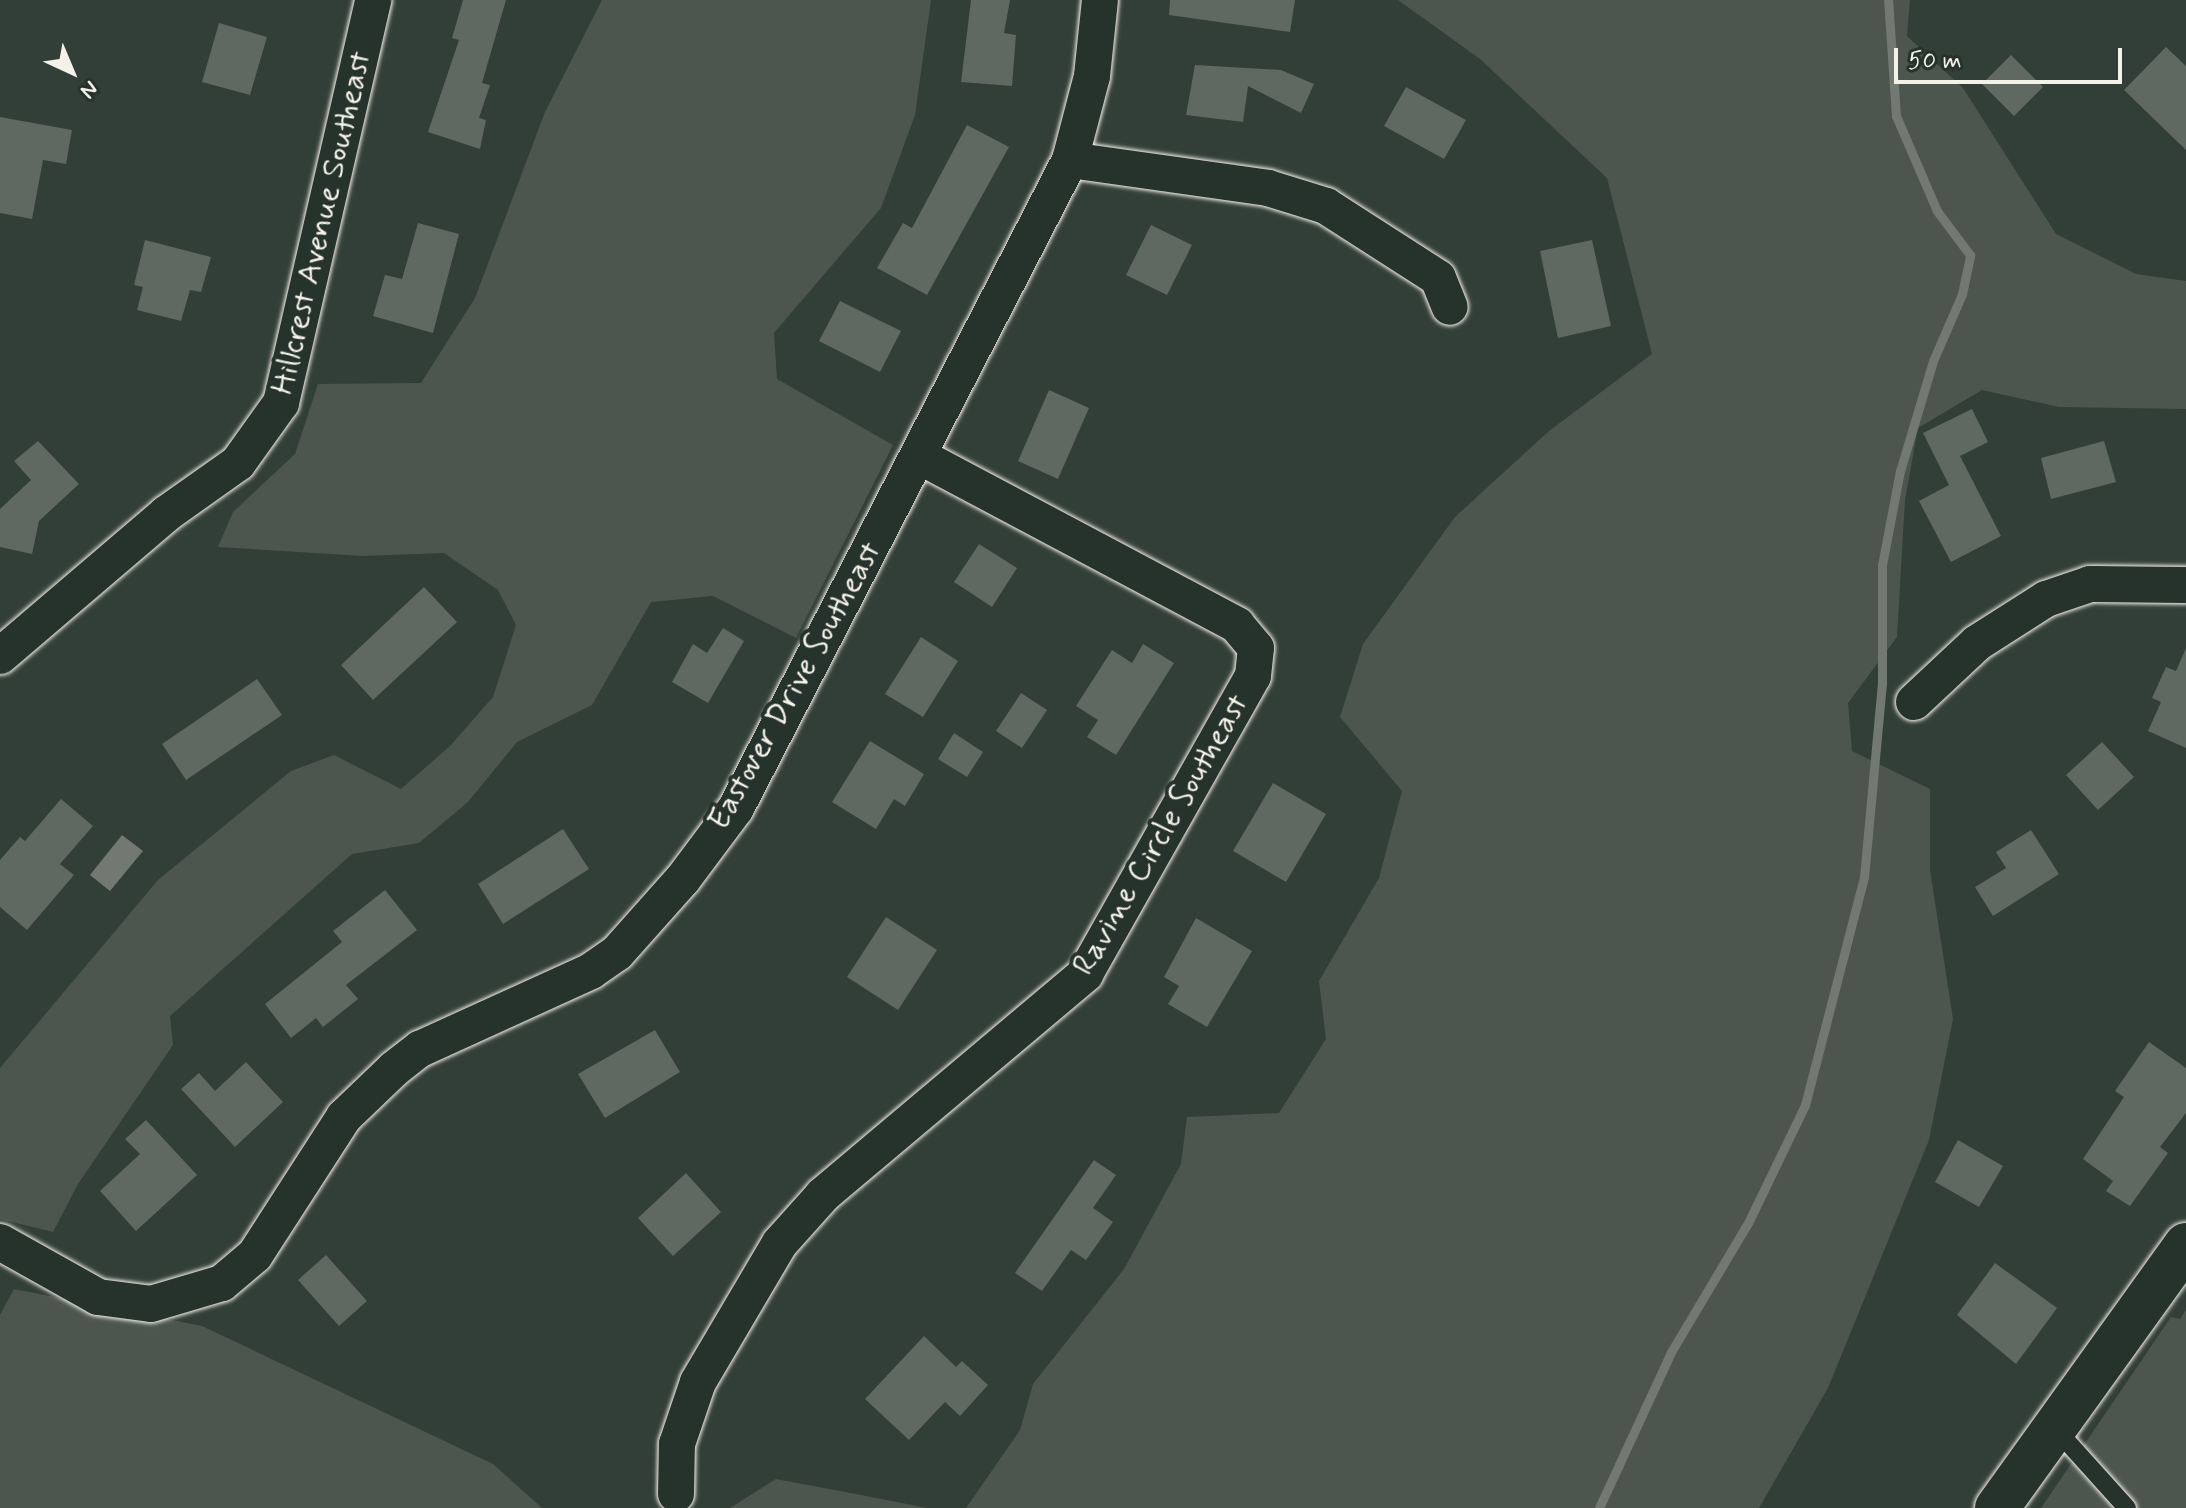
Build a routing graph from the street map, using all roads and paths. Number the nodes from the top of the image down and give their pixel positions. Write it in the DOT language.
graph roads {
  1 [pos="373,0"];
  2 [pos="1100,0"];
  3 [pos="1070,160"];
  4 [pos="1450,307"];
  5 [pos="919,456"];
  6 [pos="2186,585"];
  7 [pos="0,656"];
  8 [pos="1914,702"];
  9 [pos="0,1242"];
  10 [pos="2186,1245"];
  11 [pos="2054,1427"];
  12 [pos="676,1494"];
  13 [pos="1997,1508"];
  14 [pos="2127,1508"];
  1 -- 7 [label="street, Hillcrest Avenue Southeast"];
  2 -- 3 [label="street, Eastover Drive Southeast"];
  3 -- 4 [label="street"];
  3 -- 5 [label="street, Eastover Drive Southeast"];
  5 -- 9 [label="street, Eastover Drive Southeast"];
  5 -- 12 [label="street, Ravine Circle Southeast"];
  6 -- 8 [label="street"];
  10 -- 11 [label="main road"];
  11 -- 13 [label="main road"];
  11 -- 14 [label="lane"];
}
